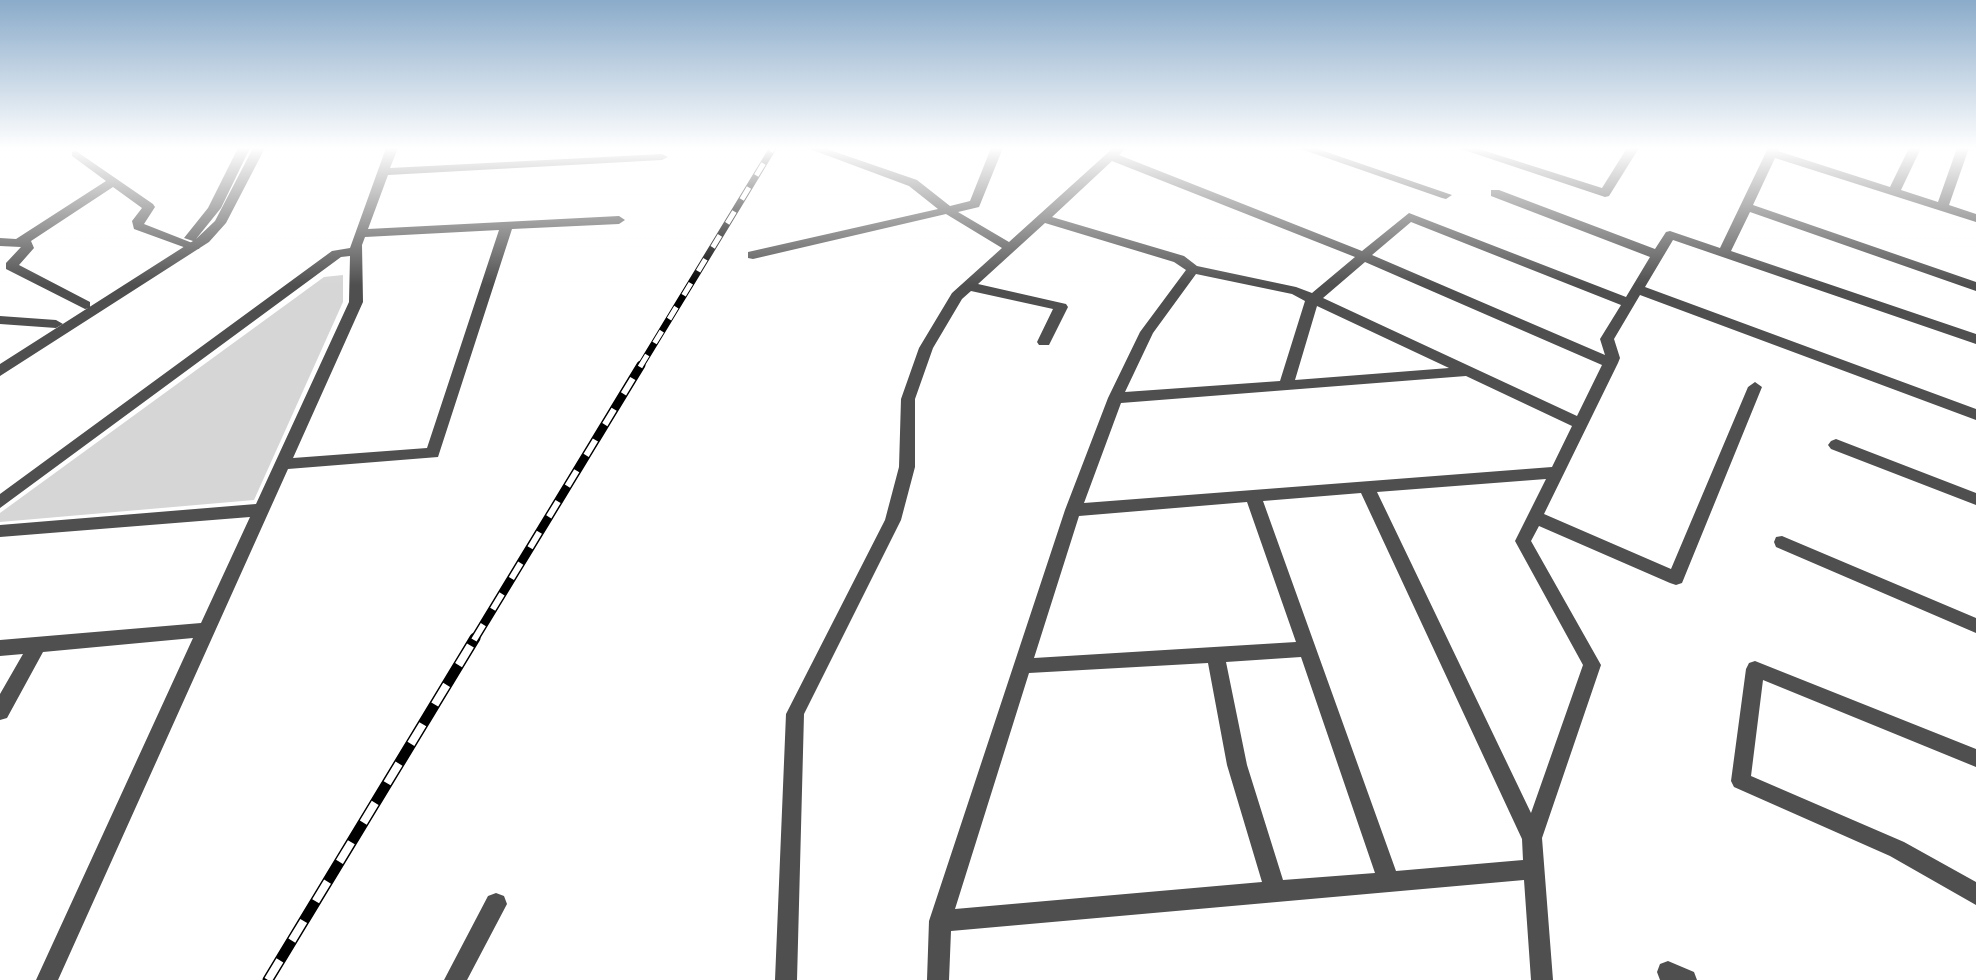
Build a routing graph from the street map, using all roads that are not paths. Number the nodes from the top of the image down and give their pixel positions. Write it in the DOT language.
graph roads {
  1 [pos="94,194"];
  2 [pos="131,194"];
  3 [pos="219,194"];
  4 [pos="235,194"];
  5 [pos="375,194"];
  6 [pos="927,194"];
  7 [pos="979,194"];
  8 [pos="1070,194"];
  9 [pos="1214,194"];
  10 [pos="1442,194"];
  11 [pos="1497,194"];
  12 [pos="1752,194"];
  13 [pos="1899,194"];
  14 [pos="1947,194"];
  15 [pos="1446,195"];
  16 [pos="1746,207"];
  17 [pos="1942,208"];
  18 [pos="946,209"];
  19 [pos="1043,218"];
  20 [pos="1976,218"];
  21 [pos="619,220"];
  22 [pos="507,226"];
  23 [pos="361,233"];
  24 [pos="0,242"];
  25 [pos="19,243"];
  26 [pos="189,245"];
  27 [pos="1011,248"];
  28 [pos="356,251"];
  29 [pos="1724,253"];
  30 [pos="753,255"];
  31 [pos="1658,255"];
  32 [pos="1363,256"];
  33 [pos="1193,269"];
  34 [pos="968,286"];
  35 [pos="1976,287"];
  36 [pos="1633,296"];
  37 [pos="1312,301"];
  38 [pos="85,305"];
  39 [pos="0,320"];
  40 [pos="56,324"];
  41 [pos="1976,339"];
  42 [pos="1044,342"];
  43 [pos="0,359"];
  44 [pos="1611,363"];
  45 [pos="0,371"];
  46 [pos="1467,372"];
  47 [pos="1286,385"];
  48 [pos="1755,387"];
  49 [pos="1115,398"];
  50 [pos="1976,415"];
  51 [pos="1581,424"];
  52 [pos="1836,445"];
  53 [pos="282,464"];
  54 [pos="1557,472"];
  55 [pos="1366,486"];
  56 [pos="1253,495"];
  57 [pos="1976,499"];
  58 [pos="0,502"];
  59 [pos="261,510"];
  60 [pos="1073,510"];
  61 [pos="1535,517"];
  62 [pos="0,531"];
  63 [pos="1782,542"];
  64 [pos="1976,626"];
  65 [pos="206,630"];
  66 [pos="38,644"];
  67 [pos="0,648"];
  68 [pos="1307,649"];
  69 [pos="1216,654"];
  70 [pos="1023,666"];
  71 [pos="0,712"];
  72 [pos="1976,758"];
  73 [pos="1532,838"];
  74 [pos="1534,869"];
  75 [pos="1389,882"];
  76 [pos="1276,892"];
  77 [pos="1976,894"];
  78 [pos="496,904"];
  79 [pos="940,921"];
  80 [pos="47,980"];
  81 [pos="455,980"];
  82 [pos="786,980"];
  83 [pos="938,980"];
  84 [pos="1542,980"];
  1 -- 25 [label="street"];
  2 -- 26 [label="street"];
  3 -- 26 [label="street"];
  4 -- 26 [label="street"];
  5 -- 23 [label="street"];
  6 -- 18 [label="street"];
  7 -- 18 [label="street"];
  8 -- 19 [label="street"];
  9 -- 32 [label="street"];
  10 -- 15 [label="street"];
  11 -- 31 [label="street"];
  12 -- 16 [label="street"];
  13 -- 17 [label="street"];
  14 -- 17 [label="street"];
  16 -- 29 [label="street"];
  16 -- 35 [label="street"];
  17 -- 20 [label="street"];
  18 -- 27 [label="street"];
  18 -- 30 [label="street"];
  19 -- 27 [label="street"];
  19 -- 33 [label="street"];
  21 -- 22 [label="street"];
  22 -- 23 [label="street"];
  22 -- 53 [label="street"];
  23 -- 28 [label="street"];
  24 -- 25 [label="street"];
  25 -- 38 [label="street"];
  26 -- 38 [label="street"];
  26 -- 45 [label="street"];
  27 -- 34 [label="street"];
  28 -- 53 [label="street"];
  28 -- 58 [label="street"];
  29 -- 31 [label="street"];
  29 -- 41 [label="street"];
  31 -- 36 [label="street"];
  32 -- 36 [label="street"];
  32 -- 37 [label="street"];
  32 -- 44 [label="street"];
  33 -- 37 [label="street"];
  33 -- 49 [label="street"];
  34 -- 42 [label="street"];
  34 -- 82 [label="street"];
  36 -- 44 [label="street"];
  36 -- 50 [label="street"];
  37 -- 46 [label="street"];
  37 -- 47 [label="street"];
  38 -- 40 [label="street"];
  39 -- 40 [label="street"];
  40 -- 43 [label="street"];
  44 -- 51 [label="street"];
  46 -- 47 [label="street"];
  46 -- 51 [label="street"];
  47 -- 49 [label="street"];
  48 -- 61 [label="street"];
  49 -- 60 [label="street"];
  51 -- 54 [label="street"];
  52 -- 57 [label="street"];
  53 -- 59 [label="street"];
  54 -- 55 [label="street"];
  54 -- 61 [label="street"];
  55 -- 56 [label="street"];
  55 -- 73 [label="street"];
  56 -- 60 [label="street"];
  56 -- 68 [label="street"];
  59 -- 62 [label="street"];
  59 -- 65 [label="street"];
  60 -- 70 [label="street"];
  61 -- 73 [label="street"];
  63 -- 64 [label="street"];
  65 -- 66 [label="street"];
  65 -- 80 [label="street"];
  66 -- 67 [label="street"];
  66 -- 71 [label="street"];
  68 -- 69 [label="street"];
  68 -- 75 [label="street"];
  69 -- 70 [label="street"];
  69 -- 76 [label="street"];
  70 -- 79 [label="street"];
  72 -- 77 [label="street"];
  73 -- 74 [label="street"];
  74 -- 75 [label="street"];
  74 -- 84 [label="street"];
  75 -- 76 [label="street"];
  76 -- 79 [label="street"];
  78 -- 81 [label="street"];
  79 -- 83 [label="street"];
}
